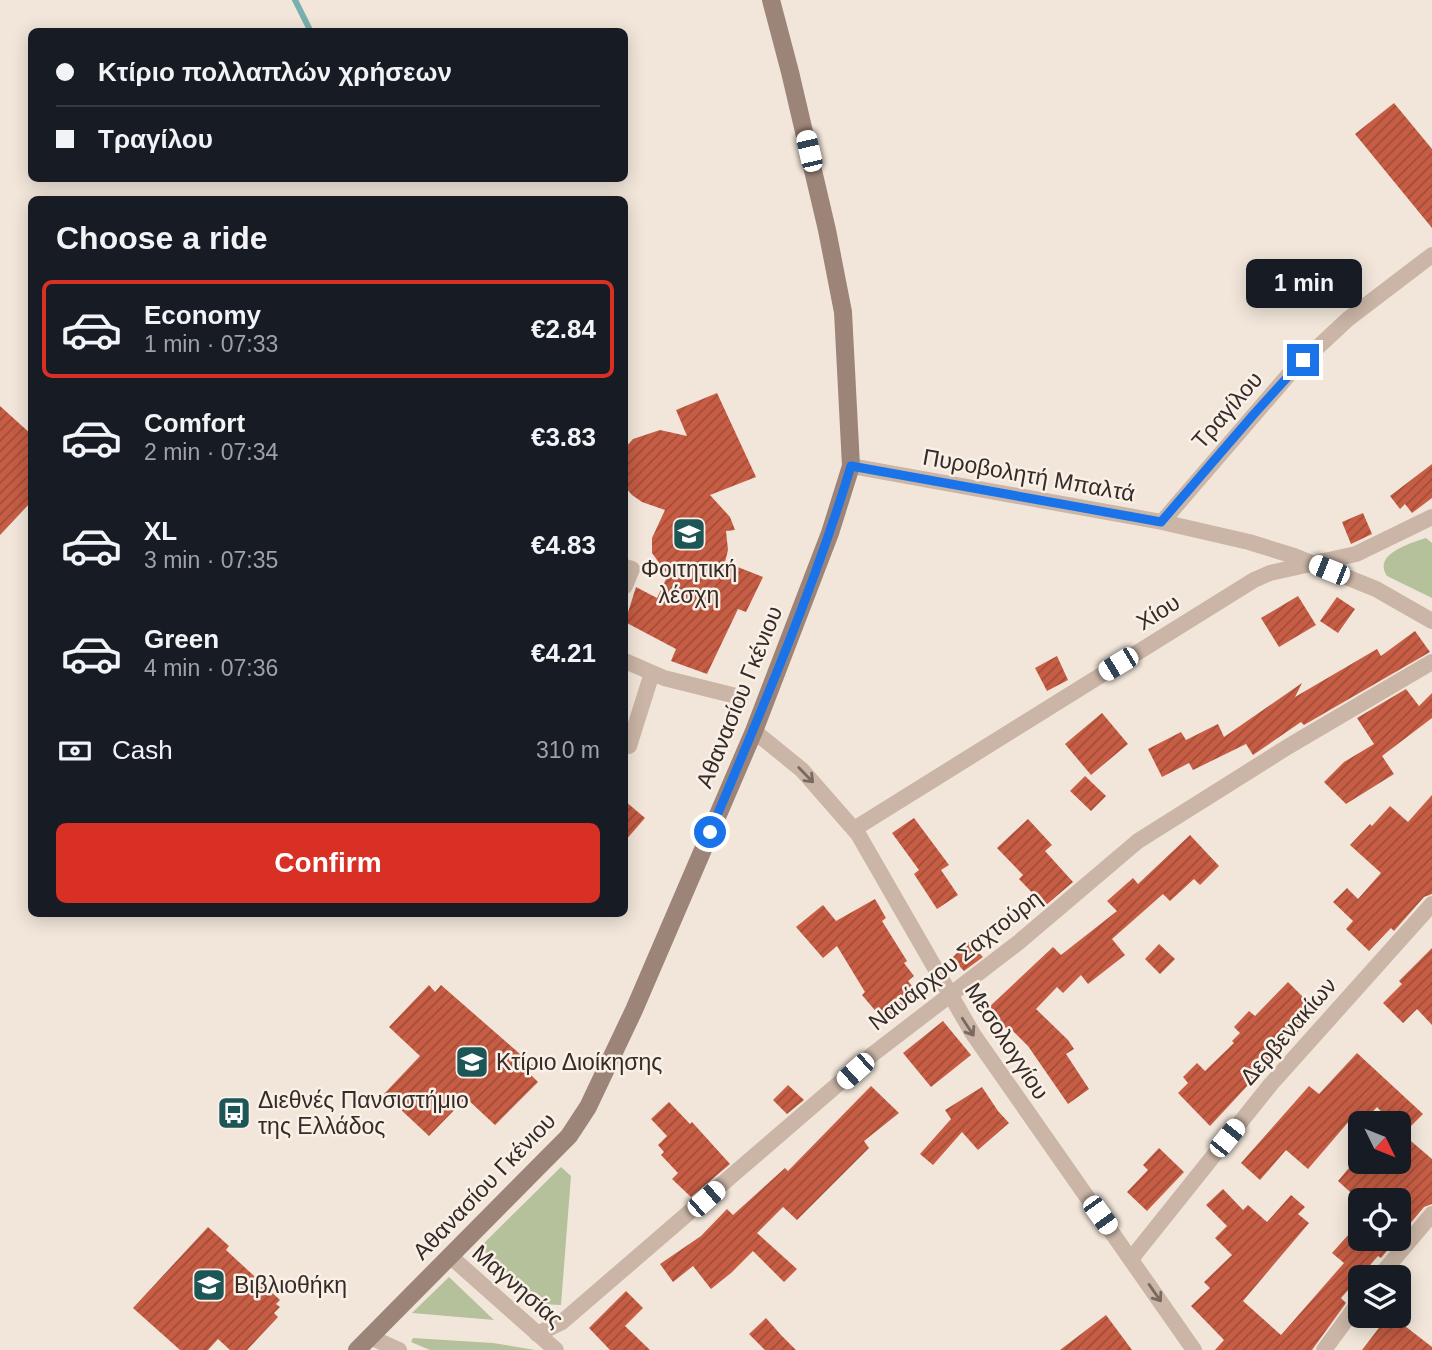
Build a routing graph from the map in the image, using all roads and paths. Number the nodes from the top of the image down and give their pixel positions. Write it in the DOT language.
graph roads {
  1 [pos="771,0"];
  2 [pos="1432,255"];
  3 [pos="851,466"];
  4 [pos="1432,517"];
  5 [pos="1161,522"];
  6 [pos="1315,564"];
  7 [pos="1432,621"];
  8 [pos="628,662"];
  9 [pos="1432,662"];
  10 [pos="652,673"];
  11 [pos="740,697"];
  12 [pos="754,730"];
  13 [pos="629,746"];
  14 [pos="854,829"];
  15 [pos="1432,904"];
  16 [pos="948,995"];
  17 [pos="1432,1214"];
  18 [pos="450,1256"];
  19 [pos="1131,1259"];
  20 [pos="1389,1265"];
  21 [pos="1348,1317"];
  22 [pos="537,1334"];
  23 [pos="370,1337"];
  24 [pos="357,1350"];
  25 [pos="399,1350"];
  26 [pos="556,1350"];
  27 [pos="1194,1350"];
  28 [pos="1324,1350"];
  1 -- 3 [label="street, Αθανασίου Γκένιου"];
  2 -- 5 [label="street, Τραγίλου"];
  3 -- 5 [label="street, Πυροβολητή Μπαλτά"];
  3 -- 12 [label="street, Αθανασίου Γκένιου"];
  4 -- 6 [label="street, Χίου"];
  5 -- 6 [label="street, Πυροβολητή Μπαλτά"];
  6 -- 7 [label="street, Πυροβολητή Μπαλτά"];
  6 -- 14 [label="street, Χίου"];
  8 -- 10 [label="street"];
  9 -- 16 [label="street, Ναυάρχου Σαχτούρη"];
  10 -- 11 [label="street"];
  10 -- 13 [label="street"];
  12 -- 14 [label="street, Μεσολογγίου, one-way"];
  12 -- 18 [label="street, Αθανασίου Γκένιου"];
  14 -- 16 [label="street, Μεσολογγίου"];
  15 -- 19 [label="street, Δερβενακίων"];
  16 -- 19 [label="street, Μεσολογγίου, one-way"];
  16 -- 22 [label="street, Ναυάρχου Σαχτούρη"];
  17 -- 20 [label="street"];
  18 -- 22 [label="street, Μαγνησίας"];
  18 -- 23 [label="street, Αθανασίου Γκένιου"];
  19 -- 27 [label="street, Μεσολογγίου, one-way"];
  21 -- 28 [label="street"];
  22 -- 26 [label="street, Μαγνησίας"];
  23 -- 24 [label="street, Αθανασίου Γκένιου"];
  23 -- 25 [label="street"];
}
